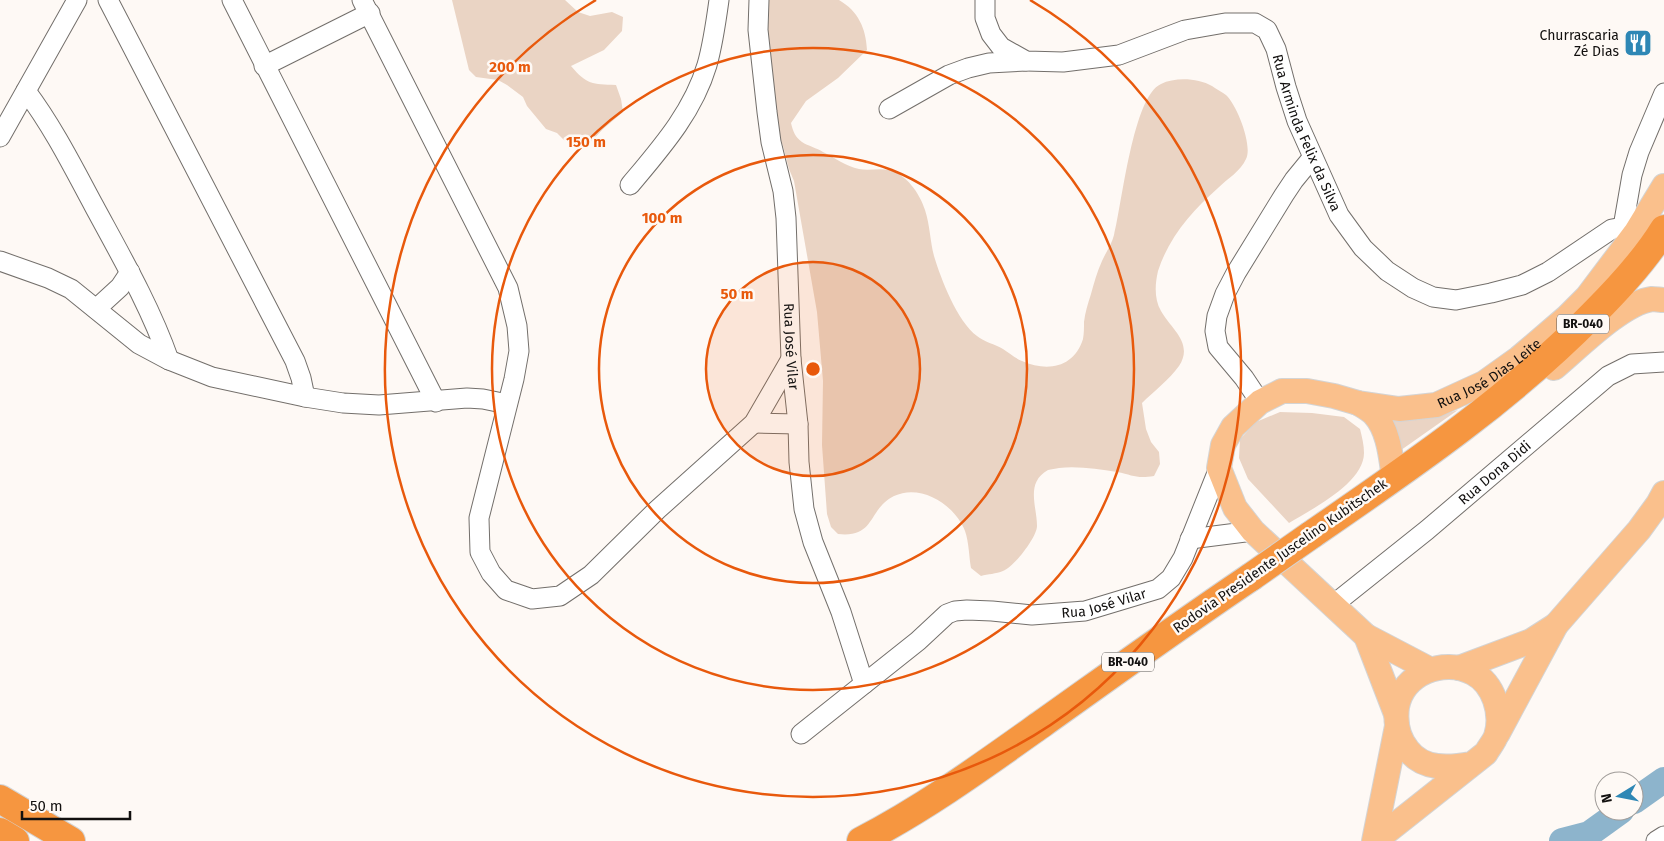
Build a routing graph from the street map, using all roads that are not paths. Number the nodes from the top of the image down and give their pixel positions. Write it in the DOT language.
graph roads {
  1 [pos="77,0"];
  2 [pos="108,0"];
  3 [pos="232,0"];
  4 [pos="719,0"];
  5 [pos="759,0"];
  6 [pos="985,0"];
  7 [pos="366,7"];
  8 [pos="1026,61"];
  9 [pos="264,66"];
  10 [pos="26,91"];
  11 [pos="1664,93"];
  12 [pos="889,109"];
  13 [pos="0,136"];
  14 [pos="1312,158"];
  15 [pos="630,185"];
  16 [pos="1664,186"];
  17 [pos="1630,229"];
  18 [pos="1664,229"];
  19 [pos="0,262"];
  20 [pos="130,272"];
  21 [pos="1664,300"];
  22 [pos="96,309"];
  23 [pos="791,359"];
  24 [pos="169,360"];
  25 [pos="1664,362"];
  26 [pos="305,398"];
  27 [pos="436,402"];
  28 [pos="1260,402"];
  29 [pos="1358,403"];
  30 [pos="507,404"];
  31 [pos="1490,406"];
  32 [pos="754,423"];
  33 [pos="798,424"];
  34 [pos="1219,468"];
  35 [pos="1394,478"];
  36 [pos="1664,493"];
  37 [pos="1253,531"];
  38 [pos="1190,539"];
  39 [pos="1333,605"];
  40 [pos="1556,625"];
  41 [pos="1366,636"];
  42 [pos="1459,668"];
  43 [pos="1429,670"];
  44 [pos="864,684"];
  45 [pos="1396,720"];
  46 [pos="801,734"];
  47 [pos="1495,737"];
  48 [pos="1471,764"];
  49 [pos="10,805"];
  50 [pos="1664,836"];
  51 [pos="71,841"];
  52 [pos="862,841"];
  53 [pos="1374,841"];
  54 [pos="1656,841"];
  1 -- 10 [label="street"];
  2 -- 26 [label="street"];
  3 -- 9 [label="street"];
  4 -- 15 [label="street"];
  5 -- 23 [label="street, Rua José Vilar"];
  6 -- 8 [label="street, Rua Arminda Felix da Silva"];
  7 -- 9 [label="street"];
  7 -- 30 [label="street"];
  8 -- 12 [label="street"];
  8 -- 14 [label="street, Rua Arminda Felix da Silva"];
  9 -- 27 [label="street"];
  10 -- 13 [label="street"];
  10 -- 20 [label="street"];
  11 -- 17 [label="street"];
  14 -- 17 [label="street, Rua Arminda Felix da Silva"];
  14 -- 28 [label="street"];
  16 -- 17 [label="main road, Rua José Dias Leite"];
  17 -- 29 [label="main road, Rua José Dias Leite"];
  18 -- 31 [label="highway, Rodovia Presidente Juscelino Kubitschek / BR-040"];
  19 -- 22 [label="street"];
  20 -- 22 [label="street"];
  20 -- 24 [label="street"];
  21 -- 31 [label="main road"];
  22 -- 24 [label="street"];
  23 -- 32 [label="street"];
  23 -- 33 [label="street, Rua José Vilar"];
  24 -- 26 [label="street"];
  25 -- 39 [label="street, Rua Dona Didi"];
  26 -- 27 [label="street"];
  27 -- 30 [label="street"];
  28 -- 29 [label="main road, Rua José Dias Leite"];
  28 -- 34 [label="main road, Rua José Dias Leite"];
  29 -- 35 [label="main road, Rua José Dias Leite"];
  30 -- 32 [label="street"];
  31 -- 35 [label="highway, Rodovia Presidente Juscelino Kubitschek / BR-040"];
  32 -- 33 [label="street"];
  33 -- 44 [label="street, Rua José Vilar"];
  34 -- 37 [label="main road"];
  34 -- 38 [label="street, Rua José Vilar"];
  35 -- 52 [label="highway, Rodovia Presidente Juscelino Kubitschek / BR-040, bridge"];
  36 -- 40 [label="main road"];
  37 -- 38 [label="street"];
  37 -- 39 [label="main road"];
  38 -- 44 [label="street, Rua José Vilar"];
  39 -- 41 [label="main road"];
  40 -- 42 [label="main road"];
  40 -- 47 [label="main road"];
  41 -- 43 [label="main road"];
  41 -- 45 [label="main road"];
  42 -- 43 [label="main road"];
  42 -- 47 [label="main road"];
  43 -- 45 [label="main road"];
  44 -- 46 [label="street, Rua José Vilar"];
  45 -- 48 [label="main road"];
  45 -- 53 [label="main road"];
  47 -- 48 [label="main road"];
  48 -- 53 [label="main road"];
  49 -- 51 [label="highway"];
  50 -- 54 [label="street"];
}
